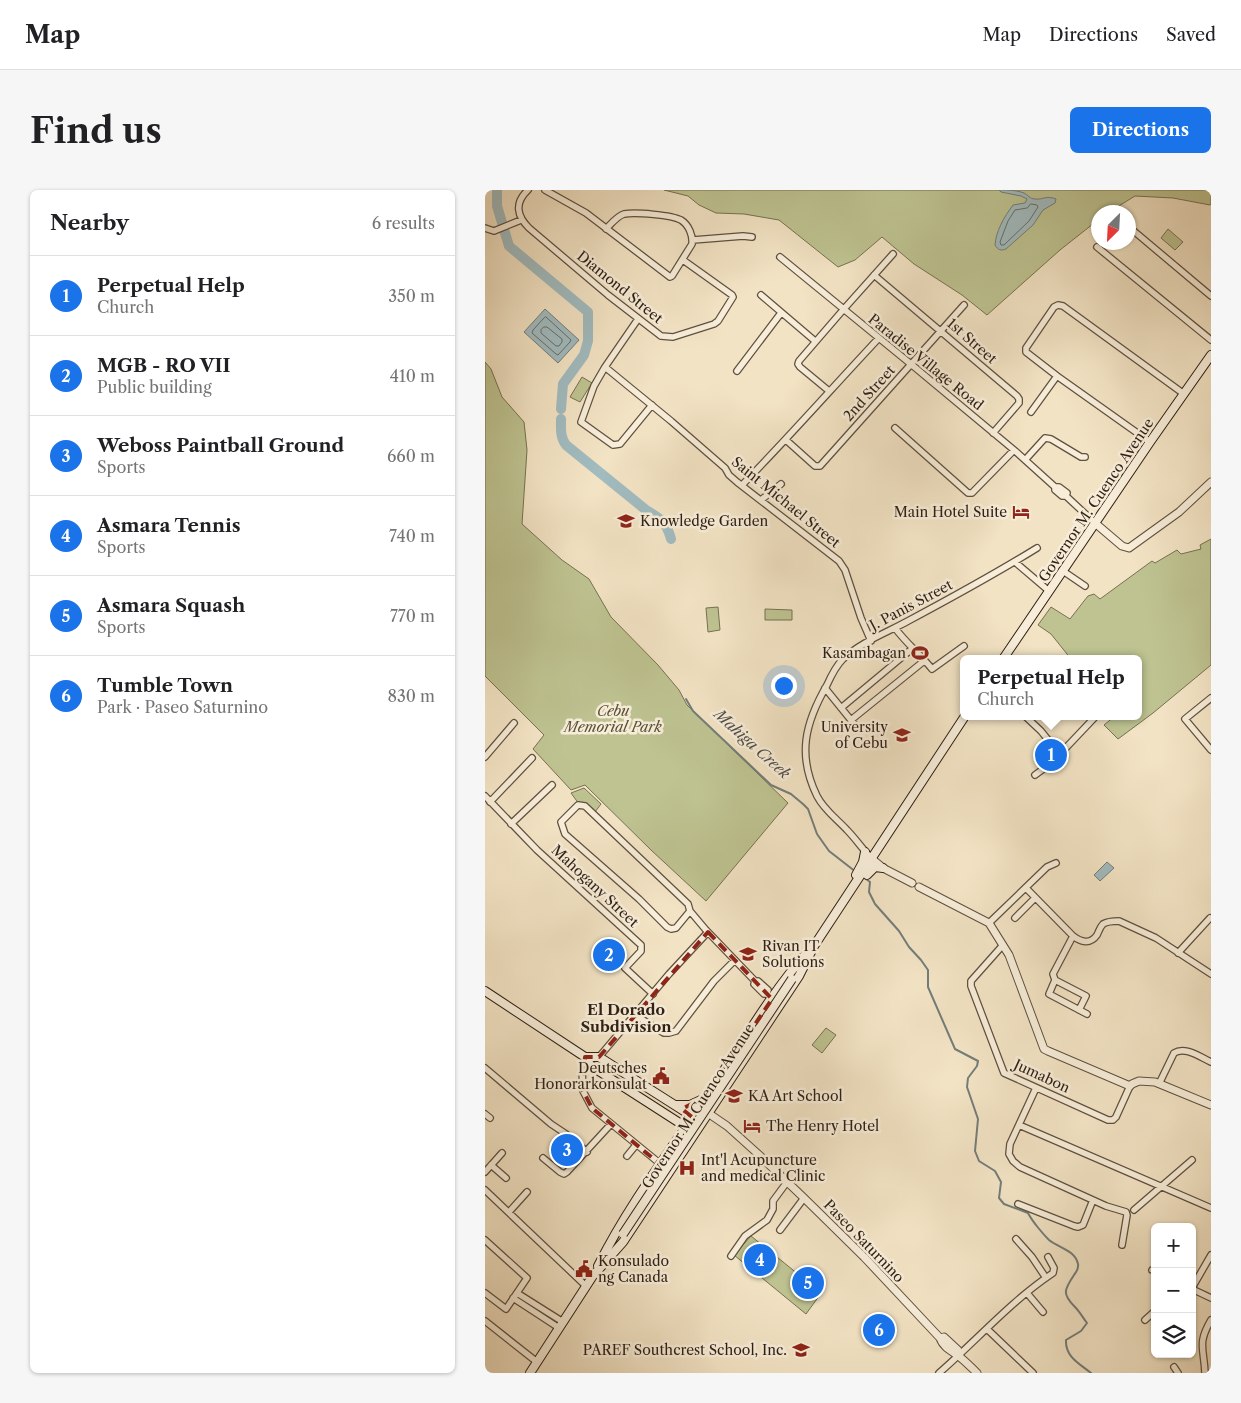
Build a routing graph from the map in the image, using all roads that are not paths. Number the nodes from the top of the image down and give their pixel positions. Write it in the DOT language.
graph roads {
  1 [pos="528,190"];
  2 [pos="545,190"];
  3 [pos="521,220"];
  4 [pos="485,228"];
  5 [pos="606,229"];
  6 [pos="1136,233"];
  7 [pos="752,237"];
  8 [pos="693,240"];
  9 [pos="1101,250"];
  10 [pos="893,254"];
  11 [pos="780,257"];
  12 [pos="683,260"];
  13 [pos="874,275"];
  14 [pos="761,295"];
  15 [pos="1211,296"];
  16 [pos="964,305"];
  17 [pos="843,310"];
  18 [pos="781,313"];
  19 [pos="638,319"];
  20 [pos="941,331"];
  21 [pos="878,339"];
  22 [pos="1211,340"];
  23 [pos="815,341"];
  24 [pos="1211,355"];
  25 [pos="912,365"];
  26 [pos="605,367"];
  27 [pos="737,371"];
  28 [pos="1057,376"];
  29 [pos="829,391"];
  30 [pos="1184,394"];
  31 [pos="652,405"];
  32 [pos="1031,412"];
  33 [pos="895,428"];
  34 [pos="993,433"];
  35 [pos="786,440"];
  36 [pos="1150,442"];
  37 [pos="1014,450"];
  38 [pos="1085,457"];
  39 [pos="1025,460"];
  40 [pos="1211,482"];
  41 [pos="744,483"];
  42 [pos="781,484"];
  43 [pos="761,500"];
  44 [pos="1095,523"];
  45 [pos="1037,548"];
  46 [pos="1015,562"];
  47 [pos="1063,571"];
  48 [pos="1085,586"];
  49 [pos="1049,591"];
  50 [pos="895,628"];
  51 [pos="871,641"];
  52 [pos="964,646"];
  53 [pos="913,648"];
  54 [pos="1006,655"];
  55 [pos="925,661"];
  56 [pos="825,688"];
  57 [pos="1211,698"];
  58 [pos="841,708"];
  59 [pos="851,720"];
  60 [pos="962,720"];
  61 [pos="1029,720"];
  62 [pos="1092,720"];
  63 [pos="514,724"];
  64 [pos="859,730"];
  65 [pos="1211,750"];
  66 [pos="1059,754"];
  67 [pos="485,757"];
  68 [pos="532,758"];
  69 [pos="1035,775"];
  70 [pos="552,785"];
  71 [pos="485,796"];
  72 [pos="490,802"];
  73 [pos="511,824"];
  74 [pos="865,852"];
  75 [pos="872,859"];
  76 [pos="1056,863"];
  77 [pos="883,868"];
  78 [pos="864,870"];
  79 [pos="912,883"];
  80 [pos="919,887"];
  81 [pos="853,888"];
  82 [pos="1026,888"];
  83 [pos="1035,898"];
  84 [pos="690,912"];
  85 [pos="833,916"];
  86 [pos="1015,918"];
  87 [pos="1210,918"];
  88 [pos="989,922"];
  89 [pos="708,932"];
  90 [pos="1073,936"];
  91 [pos="816,942"];
  92 [pos="1003,945"];
  93 [pos="1178,953"];
  94 [pos="735,960"];
  95 [pos="1211,974"];
  96 [pos="1055,980"];
  97 [pos="485,991"];
  98 [pos="653,994"];
  99 [pos="770,996"];
  100 [pos="1079,1010"];
  101 [pos="1087,1014"];
  102 [pos="635,1015"];
  103 [pos="740,1047"];
  104 [pos="748,1052"];
  105 [pos="585,1057"];
  106 [pos="599,1057"];
  107 [pos="730,1062"];
  108 [pos="1211,1062"];
  109 [pos="738,1067"];
  110 [pos="485,1068"];
  111 [pos="1159,1084"];
  112 [pos="1131,1086"];
  113 [pos="1036,1088"];
  114 [pos="707,1096"];
  115 [pos="672,1104"];
  116 [pos="1211,1105"];
  117 [pos="699,1107"];
  118 [pos="708,1113"];
  119 [pos="692,1117"];
  120 [pos="702,1123"];
  121 [pos="611,1124"];
  122 [pos="1019,1124"];
  123 [pos="686,1127"];
  124 [pos="695,1133"];
  125 [pos="636,1145"];
  126 [pos="672,1148"];
  127 [pos="587,1152"];
  128 [pos="502,1153"];
  129 [pos="682,1154"];
  130 [pos="627,1156"];
  131 [pos="543,1158"];
  132 [pos="1192,1160"];
  133 [pos="491,1165"];
  134 [pos="661,1165"];
  135 [pos="485,1172"];
  136 [pos="670,1172"];
  137 [pos="507,1178"];
  138 [pos="787,1182"];
  139 [pos="1162,1187"];
  140 [pos="485,1190"];
  141 [pos="527,1192"];
  142 [pos="805,1198"];
  143 [pos="1093,1200"];
  144 [pos="1018,1204"];
  145 [pos="1211,1208"];
  146 [pos="1134,1210"];
  147 [pos="509,1212"];
  148 [pos="780,1230"];
  149 [pos="1016,1239"];
  150 [pos="485,1240"];
  151 [pos="1122,1244"];
  152 [pos="731,1256"];
  153 [pos="1048,1257"];
  154 [pos="1210,1258"];
  155 [pos="592,1277"];
  156 [pos="1046,1278"];
  157 [pos="1196,1282"];
  158 [pos="587,1286"];
  159 [pos="1196,1291"];
  160 [pos="1027,1293"];
  161 [pos="485,1294"];
  162 [pos="515,1296"];
  163 [pos="1211,1298"];
  164 [pos="1043,1312"];
  165 [pos="1153,1313"];
  166 [pos="1145,1320"];
  167 [pos="1211,1320"];
  168 [pos="485,1321"];
  169 [pos="561,1325"];
  170 [pos="987,1328"];
  171 [pos="959,1356"];
  172 [pos="537,1362"];
  173 [pos="1174,1368"];
  174 [pos="1205,1372"];
  175 [pos="530,1373"];
  176 [pos="939,1373"];
  177 [pos="977,1373"];
  178 [pos="1033,1373"];
  179 [pos="1178,1373"];
  1 -- 3 [label="street"];
  2 -- 5 [label="street"];
  3 -- 4 [label="street"];
  3 -- 19 [label="street, Diamond Street"];
  5 -- 8 [label="street"];
  5 -- 12 [label="street"];
  6 -- 15 [label="street"];
  7 -- 8 [label="street"];
  8 -- 12 [label="street"];
  9 -- 22 [label="street"];
  10 -- 13 [label="street"];
  11 -- 17 [label="street, Paradise Village Road"];
  12 -- 19 [label="street, Diamond Street"];
  13 -- 17 [label="street"];
  13 -- 20 [label="street, 1st Street"];
  14 -- 18 [label="street"];
  16 -- 20 [label="street, 2nd Street"];
  17 -- 21 [label="street, Paradise Village Road"];
  17 -- 23 [label="street"];
  18 -- 23 [label="street"];
  18 -- 27 [label="street"];
  19 -- 26 [label="street"];
  20 -- 25 [label="street, 2nd Street"];
  20 -- 34 [label="street, 1st Street"];
  21 -- 25 [label="street, Paradise Village Road"];
  21 -- 29 [label="street"];
  23 -- 29 [label="street"];
  24 -- 30 [label="main road, Governor M. Cuenco Avenue"];
  25 -- 34 [label="street, Paradise Village Road"];
  25 -- 35 [label="street, 2nd Street"];
  26 -- 31 [label="street, Saint Michael Street"];
  26 -- 31 [label="street"];
  28 -- 30 [label="street"];
  28 -- 32 [label="street"];
  28 -- 36 [label="street"];
  29 -- 35 [label="street"];
  30 -- 36 [label="main road, Governor M. Cuenco Avenue"];
  31 -- 43 [label="street, Saint Michael Street"];
  33 -- 37 [label="street"];
  34 -- 37 [label="street, Paradise Village Road"];
  35 -- 41 [label="street"];
  36 -- 44 [label="main road, Governor M. Cuenco Avenue"];
  37 -- 39 [label="street, Paradise Village Road"];
  38 -- 39 [label="street"];
  39 -- 44 [label="street, Paradise Village Road"];
  40 -- 44 [label="street"];
  42 -- 43 [label="street"];
  43 -- 51 [label="street, Saint Michael Street"];
  44 -- 47 [label="main road, Governor M. Cuenco Avenue"];
  45 -- 46 [label="street, J. Panis Street"];
  46 -- 49 [label="street"];
  46 -- 50 [label="street, J. Panis Street"];
  47 -- 48 [label="street"];
  47 -- 49 [label="main road, Governor M. Cuenco Avenue"];
  49 -- 54 [label="main road, Governor M. Cuenco Avenue"];
  50 -- 51 [label="street, J. Panis Street"];
  50 -- 53 [label="street"];
  51 -- 56 [label="street, J. Panis Street"];
  52 -- 55 [label="street"];
  53 -- 55 [label="street"];
  53 -- 58 [label="street"];
  55 -- 59 [label="street"];
  56 -- 58 [label="street"];
  56 -- 74 [label="street, J. Panis Street"];
  57 -- 65 [label="street"];
  58 -- 59 [label="street"];
  59 -- 64 [label="street"];
  60 -- 75 [label="main road, Governor M. Cuenco Avenue"];
  61 -- 66 [label="street"];
  62 -- 66 [label="street"];
  63 -- 67 [label="street"];
  66 -- 69 [label="street"];
  68 -- 72 [label="street"];
  70 -- 73 [label="street"];
  71 -- 72 [label="street, Mahogany Street"];
  72 -- 73 [label="street, Mahogany Street"];
  73 -- 98 [label="street, Mahogany Street"];
  74 -- 75 [label="street, J. Panis Street"];
  74 -- 78 [label="main road"];
  75 -- 77 [label="street"];
  75 -- 78 [label="main road, Governor M. Cuenco Avenue"];
  76 -- 82 [label="street"];
  77 -- 78 [label="main road"];
  77 -- 79 [label="street"];
  78 -- 81 [label="main road, Governor M. Cuenco Avenue"];
  80 -- 88 [label="street"];
  81 -- 85 [label="main road"];
  81 -- 85 [label="main road, Governor M. Cuenco Avenue"];
  82 -- 83 [label="street"];
  82 -- 88 [label="street"];
  83 -- 86 [label="street"];
  83 -- 90 [label="street"];
  84 -- 84 [label="street"];
  84 -- 89 [label="street"];
  85 -- 91 [label="main road, Governor M. Cuenco Avenue"];
  87 -- 93 [label="street"];
  88 -- 92 [label="street"];
  89 -- 94 [label="street"];
  89 -- 98 [label="street"];
  90 -- 93 [label="street"];
  90 -- 96 [label="street"];
  91 -- 99 [label="main road, Governor M. Cuenco Avenue"];
  91 -- 104 [label="main road, Governor M. Cuenco Avenue"];
  91 -- 155 [label="main road, Governor M. Cuenco Avenue, bridge"];
  92 -- 112 [label="street"];
  92 -- 113 [label="street, Jumabon"];
  93 -- 95 [label="street"];
  94 -- 99 [label="street"];
  94 -- 102 [label="street"];
  96 -- 100 [label="street"];
  96 -- 100 [label="street"];
  97 -- 105 [label="main road"];
  98 -- 102 [label="street"];
  99 -- 103 [label="main road, Governor M. Cuenco Avenue"];
  100 -- 101 [label="street"];
  102 -- 106 [label="street"];
  103 -- 104 [label="main road"];
  103 -- 107 [label="main road, Governor M. Cuenco Avenue"];
  104 -- 109 [label="main road, Governor M. Cuenco Avenue"];
  105 -- 106 [label="main road"];
  105 -- 121 [label="street"];
  105 -- 123 [label="main road"];
  106 -- 115 [label="main road"];
  107 -- 109 [label="main road"];
  107 -- 114 [label="main road, Governor M. Cuenco Avenue"];
  108 -- 111 [label="street"];
  109 -- 118 [label="main road, Governor M. Cuenco Avenue"];
  110 -- 127 [label="street"];
  111 -- 112 [label="street"];
  111 -- 116 [label="street"];
  112 -- 113 [label="street, Jumabon"];
  113 -- 122 [label="street"];
  114 -- 115 [label="main road"];
  114 -- 117 [label="main road, Governor M. Cuenco Avenue"];
  115 -- 119 [label="main road"];
  117 -- 118 [label="street, Paseo Saturnino"];
  117 -- 119 [label="main road, Governor M. Cuenco Avenue"];
  118 -- 120 [label="main road, Governor M. Cuenco Avenue"];
  118 -- 138 [label="street, Paseo Saturnino"];
  119 -- 120 [label="main road"];
  119 -- 123 [label="main road, Governor M. Cuenco Avenue"];
  120 -- 124 [label="main road, Governor M. Cuenco Avenue"];
  121 -- 125 [label="street"];
  121 -- 127 [label="street"];
  122 -- 139 [label="street"];
  122 -- 143 [label="street"];
  123 -- 124 [label="main road"];
  123 -- 126 [label="main road, Governor M. Cuenco Avenue"];
  124 -- 129 [label="main road, Governor M. Cuenco Avenue"];
  125 -- 130 [label="street"];
  125 -- 134 [label="street"];
  126 -- 129 [label="main road"];
  126 -- 134 [label="main road, Governor M. Cuenco Avenue"];
  127 -- 131 [label="street"];
  128 -- 133 [label="street"];
  129 -- 136 [label="main road, Governor M. Cuenco Avenue"];
  132 -- 139 [label="street"];
  133 -- 135 [label="street"];
  133 -- 137 [label="street"];
  134 -- 136 [label="street"];
  134 -- 155 [label="main road, Governor M. Cuenco Avenue"];
  136 -- 155 [label="main road, Governor M. Cuenco Avenue"];
  138 -- 142 [label="street, Paseo Saturnino"];
  138 -- 152 [label="street"];
  139 -- 145 [label="street"];
  139 -- 146 [label="street"];
  140 -- 147 [label="street"];
  141 -- 147 [label="street"];
  142 -- 148 [label="street"];
  142 -- 171 [label="street, Paseo Saturnino"];
  143 -- 144 [label="street"];
  143 -- 151 [label="street"];
  147 -- 158 [label="street"];
  149 -- 156 [label="street"];
  150 -- 162 [label="street"];
  153 -- 156 [label="street"];
  154 -- 157 [label="street"];
  155 -- 158 [label="main road, Governor M. Cuenco Avenue"];
  156 -- 160 [label="street"];
  158 -- 169 [label="main road, Governor M. Cuenco Avenue"];
  159 -- 163 [label="street"];
  160 -- 164 [label="street"];
  160 -- 170 [label="street"];
  161 -- 162 [label="street"];
  162 -- 169 [label="street"];
  165 -- 166 [label="street"];
  167 -- 174 [label="street"];
  168 -- 172 [label="street"];
  169 -- 172 [label="main road, Governor M. Cuenco Avenue"];
  170 -- 171 [label="street"];
  170 -- 178 [label="street"];
  171 -- 176 [label="street"];
  171 -- 177 [label="street, Paseo Saturnino"];
  172 -- 175 [label="main road, Governor M. Cuenco Avenue"];
  173 -- 179 [label="street"];
}
